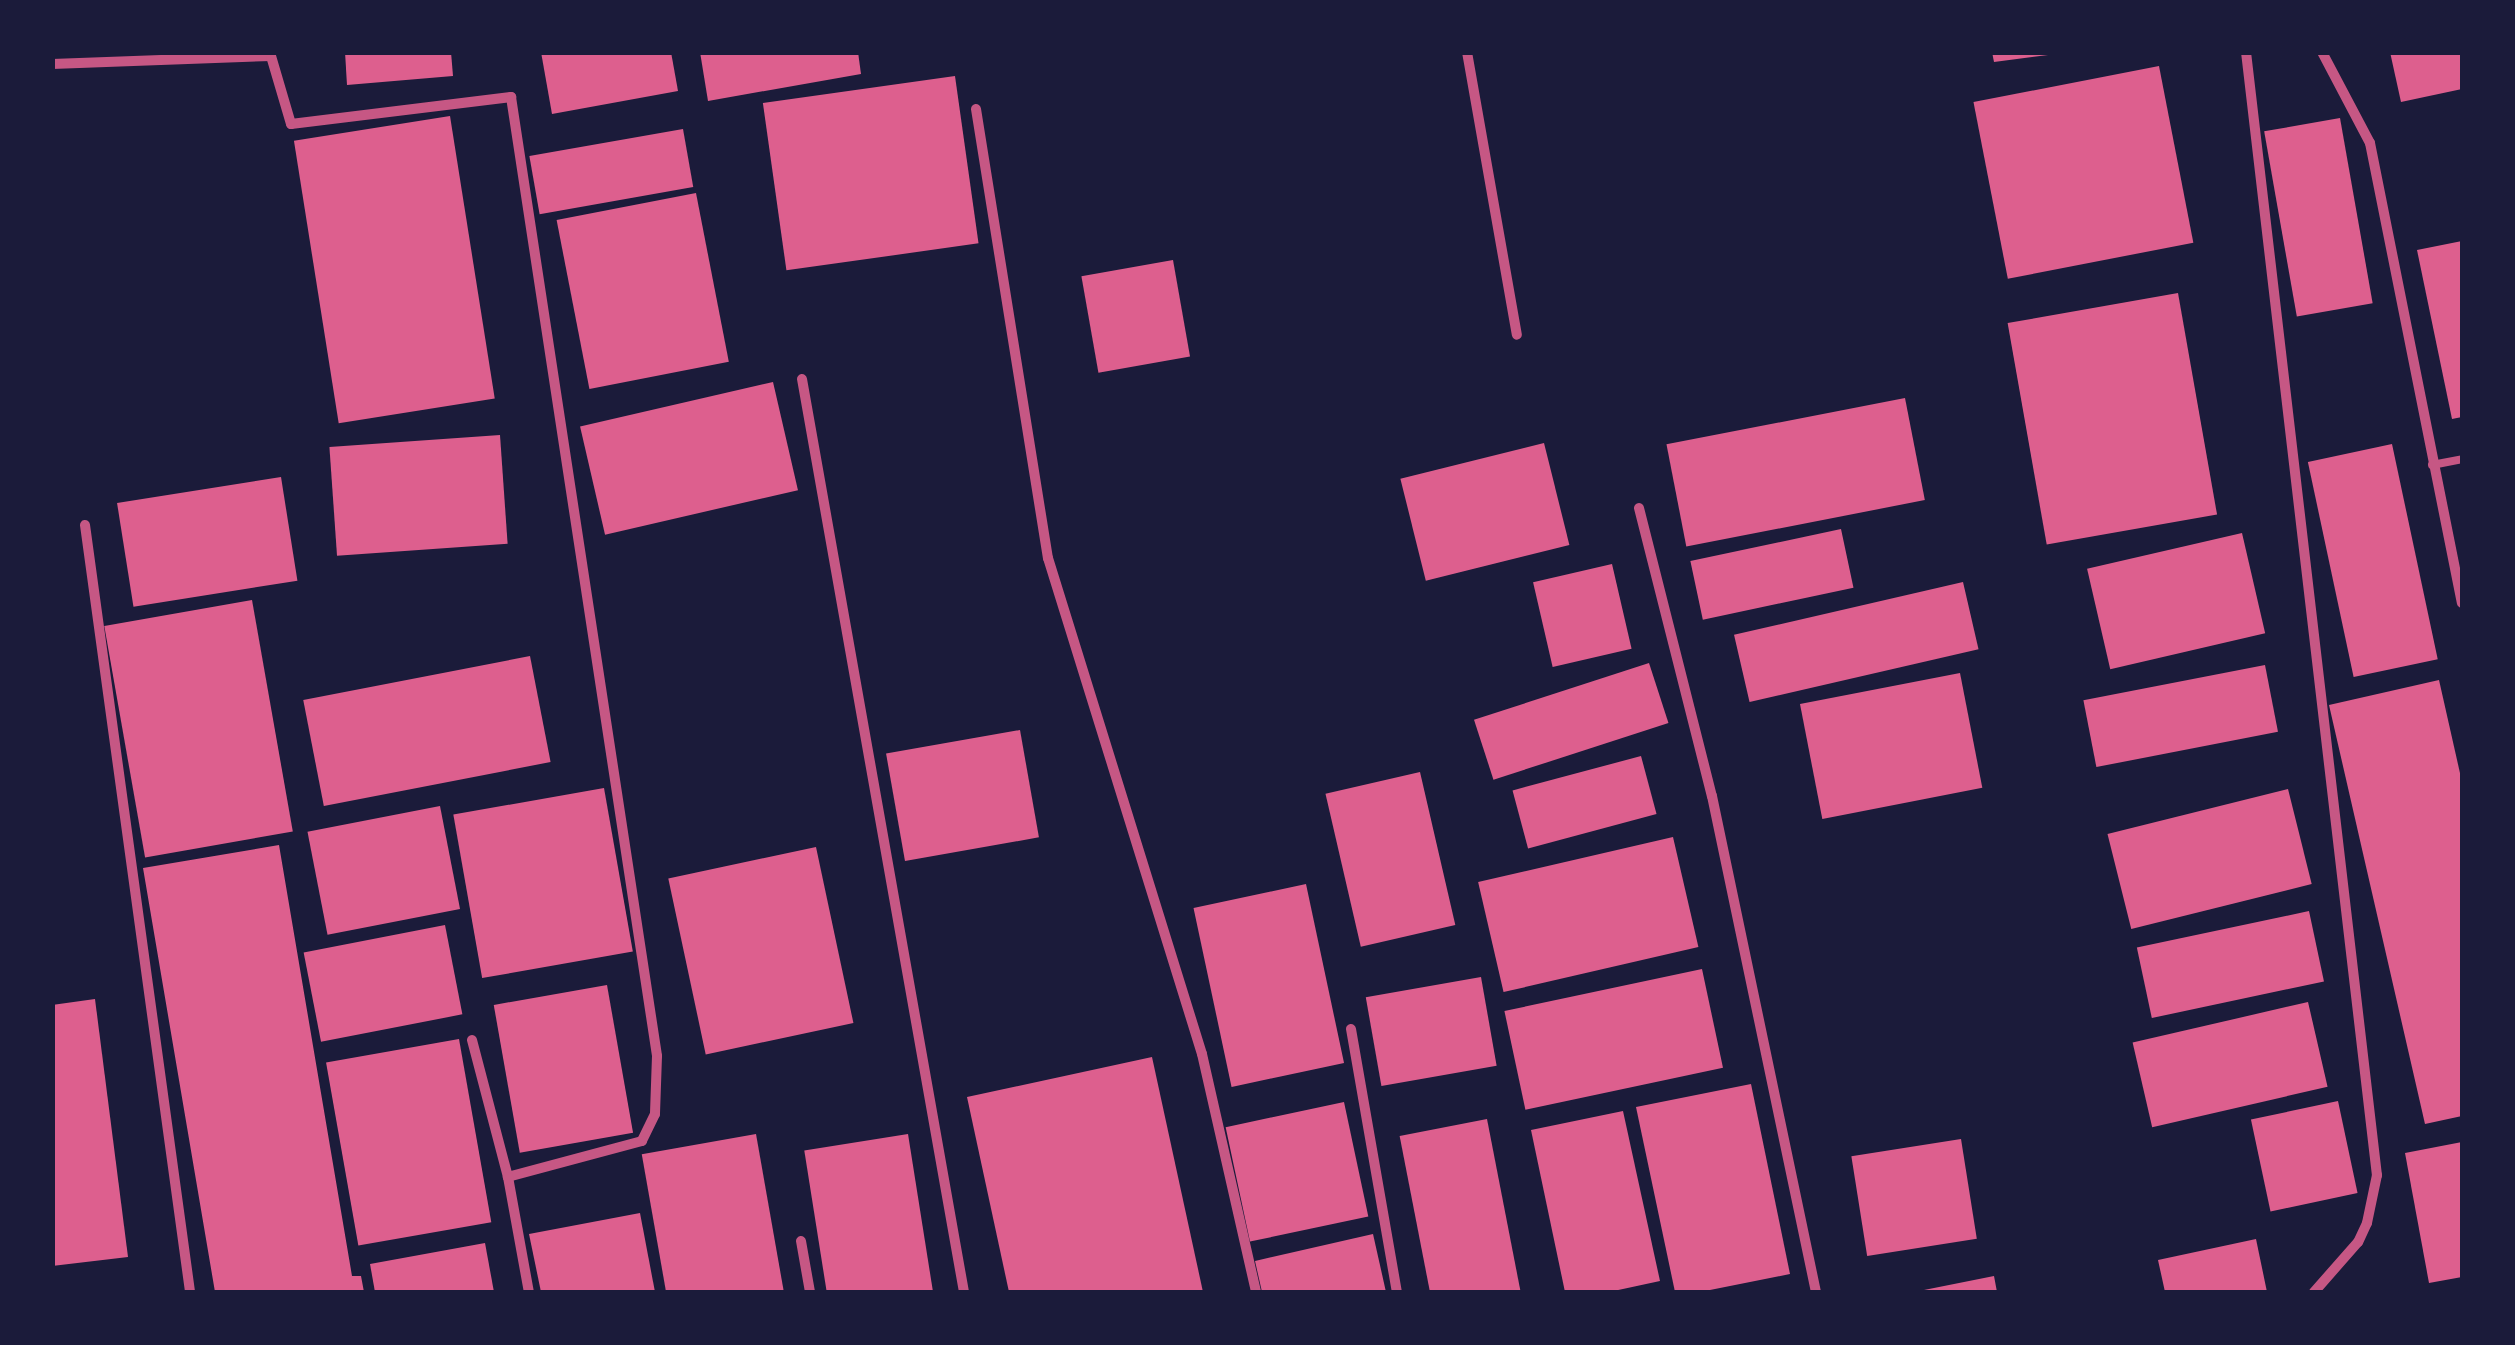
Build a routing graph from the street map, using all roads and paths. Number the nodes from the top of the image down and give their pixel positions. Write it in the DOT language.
graph roads {
  1 [pos="1468,52"];
  2 [pos="2246,52"];
  3 [pos="2322,52"];
  4 [pos="52,64"];
  5 [pos="976,109"];
  6 [pos="1517,334"];
  7 [pos="802,379"];
  8 [pos="2462,459"];
  9 [pos="2432,466"];
  10 [pos="1639,508"];
  11 [pos="86,525"];
  12 [pos="2462,604"];
  13 [pos="1351,1029"];
  14 [pos="472,1040"];
  15 [pos="508,1178"];
  16 [pos="801,1241"];
  17 [pos="190,1292"];
  18 [pos="529,1292"];
  19 [pos="810,1292"];
  20 [pos="964,1292"];
  21 [pos="1256,1292"];
  22 [pos="1398,1292"];
  23 [pos="1816,1292"];
  24 [pos="2314,1292"];
  1 -- 6 [label="street"];
  2 -- 24 [label="street"];
  3 -- 9 [label="street"];
  4 -- 15 [label="street"];
  5 -- 21 [label="street"];
  7 -- 20 [label="street"];
  8 -- 9 [label="lane"];
  9 -- 12 [label="street"];
  10 -- 23 [label="street"];
  11 -- 17 [label="street"];
  13 -- 22 [label="street"];
  14 -- 15 [label="street"];
  15 -- 18 [label="street"];
  16 -- 19 [label="street"];
}
